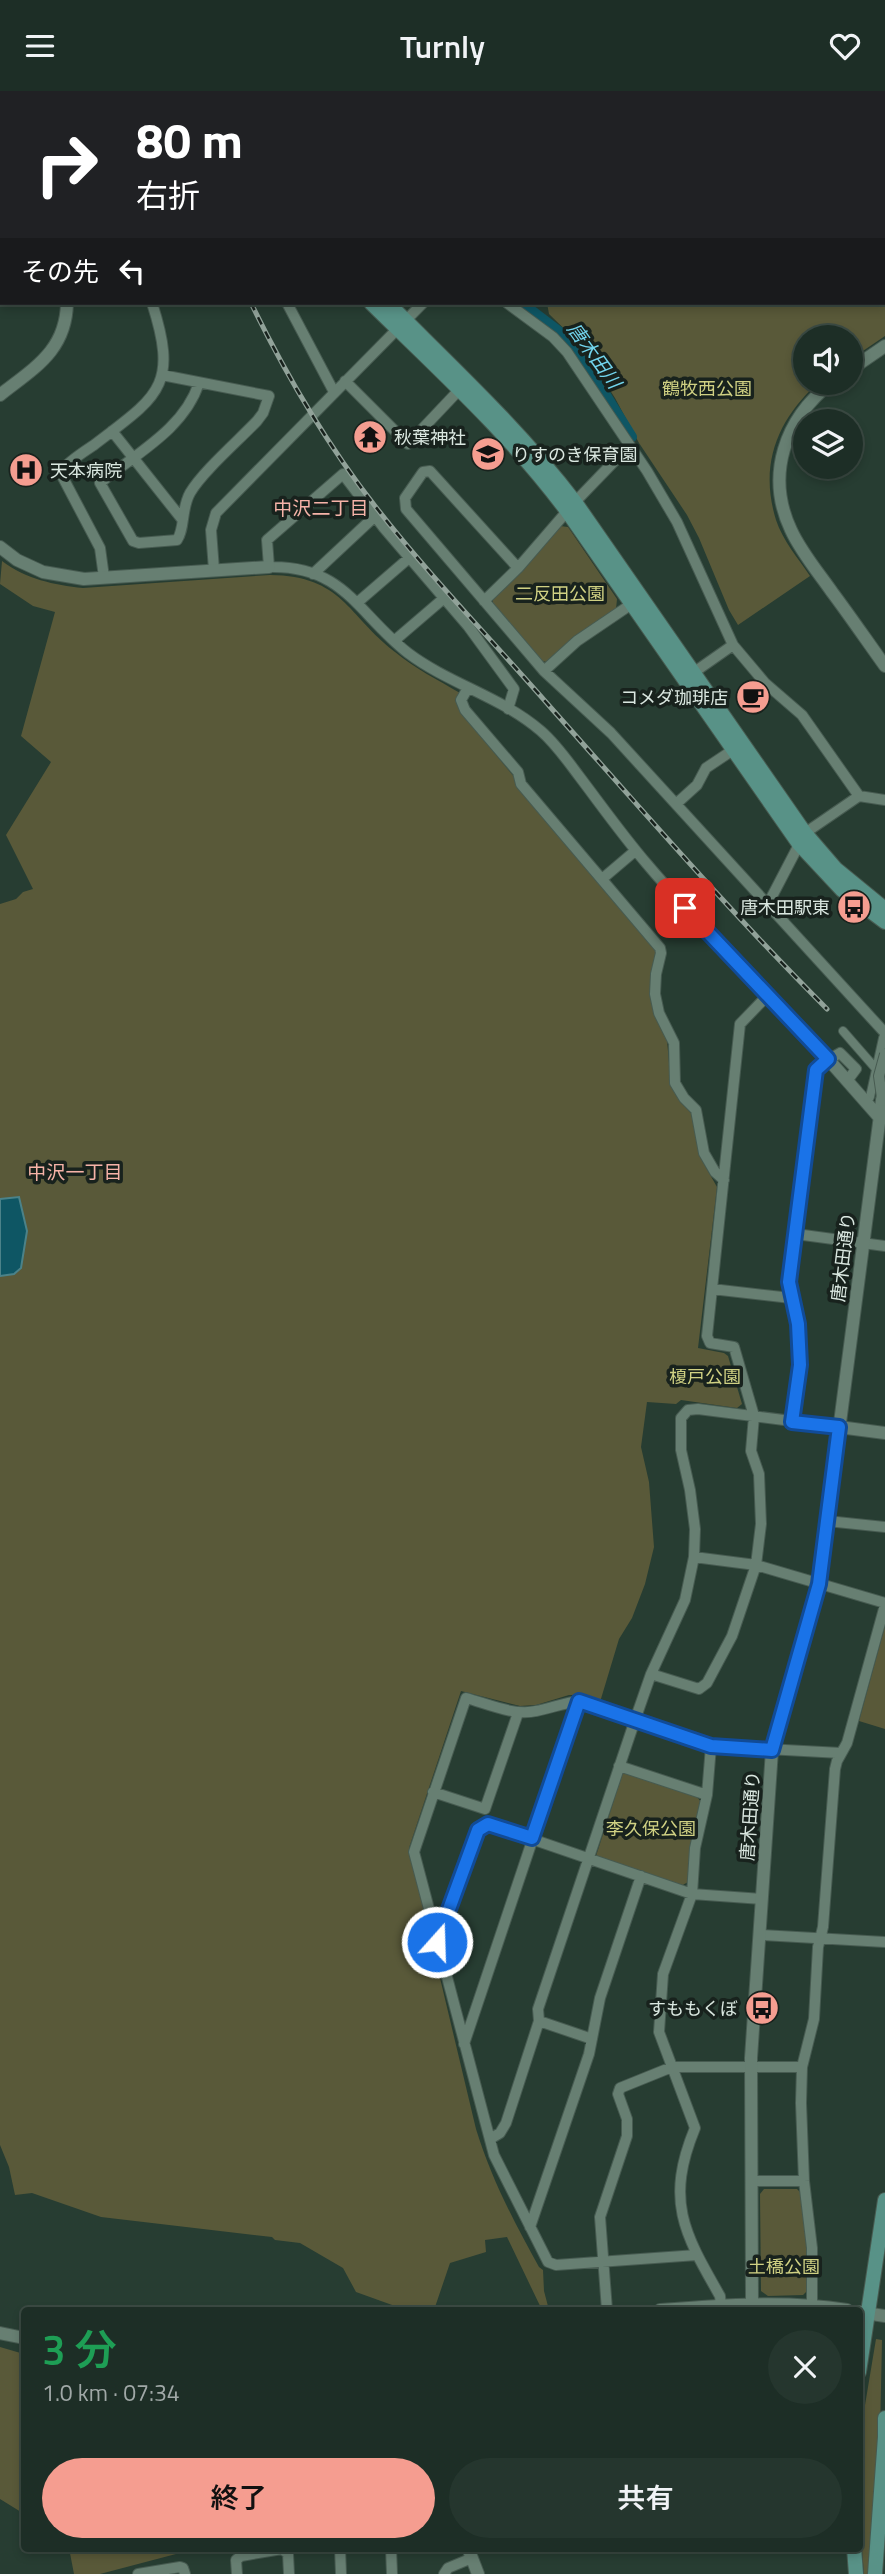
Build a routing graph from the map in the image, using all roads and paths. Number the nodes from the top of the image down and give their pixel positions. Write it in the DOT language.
graph roads {
  1 [pos="67,305"];
  2 [pos="153,305"];
  3 [pos="288,305"];
  4 [pos="374,305"];
  5 [pos="389,305"];
  6 [pos="421,305"];
  7 [pos="510,305"];
  8 [pos="401,324"];
  9 [pos="885,346"];
  10 [pos="863,361"];
  11 [pos="162,375"];
  12 [pos="345,381"];
  13 [pos="199,383"];
  14 [pos="460,389"];
  15 [pos="334,392"];
  16 [pos="0,395"];
  17 [pos="818,395"];
  18 [pos="112,431"];
  19 [pos="629,446"];
  20 [pos="132,457"];
  21 [pos="571,506"];
  22 [pos="374,517"];
  23 [pos="181,518"];
  24 [pos="0,547"];
  25 [pos="409,558"];
  26 [pos="269,567"];
  27 [pos="518,568"];
  28 [pos="214,570"];
  29 [pos="313,574"];
  30 [pos="104,577"];
  31 [pos="443,599"];
  32 [pos="484,601"];
  33 [pos="636,601"];
  34 [pos="358,603"];
  35 [pos="394,641"];
  36 [pos="733,645"];
  37 [pos="885,666"];
  38 [pos="544,671"];
  39 [pos="694,673"];
  40 [pos="468,688"];
  41 [pos="508,709"];
  42 [pos="733,750"];
  43 [pos="859,796"];
  44 [pos="885,800"];
  45 [pos="676,804"];
  46 [pos="802,839"];
  47 [pos="635,851"];
  48 [pos="602,879"];
  49 [pos="768,904"];
  50 [pos="885,909"];
  51 [pos="885,922"];
  52 [pos="768,995"];
  53 [pos="843,1031"];
  54 [pos="884,1036"];
  55 [pos="885,1054"];
  56 [pos="828,1059"];
  57 [pos="876,1069"];
  58 [pos="879,1103"];
  59 [pos="724,1180"];
  60 [pos="796,1234"];
  61 [pos="863,1243"];
  62 [pos="885,1246"];
  63 [pos="712,1289"];
  64 [pos="791,1298"];
  65 [pos="754,1416"];
  66 [pos="792,1422"];
  67 [pos="839,1427"];
  68 [pos="885,1433"];
  69 [pos="827,1521"];
  70 [pos="885,1527"];
  71 [pos="694,1557"];
  72 [pos="756,1565"];
  73 [pos="819,1584"];
  74 [pos="885,1604"];
  75 [pos="651,1674"];
  76 [pos="579,1701"];
  77 [pos="518,1713"];
  78 [pos="635,1720"];
  79 [pos="711,1746"];
  80 [pos="772,1750"];
  81 [pos="841,1753"];
  82 [pos="620,1766"];
  83 [pos="433,1792"];
  84 [pos="707,1795"];
  85 [pos="532,1838"];
  86 [pos="589,1858"];
  87 [pos="641,1876"];
  88 [pos="692,1893"];
  89 [pos="762,1899"];
  90 [pos="760,1935"];
  91 [pos="820,1938"];
  92 [pos="885,1941"];
  93 [pos="437,1942"];
  94 [pos="539,2021"];
  95 [pos="592,2039"];
  96 [pos="464,2044"];
  97 [pos="672,2067"];
  98 [pos="802,2067"];
  99 [pos="751,2068"];
  100 [pos="490,2139"];
  101 [pos="752,2181"];
  102 [pos="804,2181"];
  103 [pos="885,2200"];
  104 [pos="530,2227"];
  105 [pos="697,2255"];
  106 [pos="603,2262"];
  107 [pos="721,2306"];
  108 [pos="607,2307"];
  109 [pos="706,2307"];
  110 [pos="752,2307"];
  111 [pos="812,2307"];
  112 [pos="863,2313"];
  113 [pos="885,2316"];
  114 [pos="0,2333"];
  115 [pos="21,2337"];
  116 [pos="885,2418"];
  117 [pos="885,2437"];
  118 [pos="885,2443"];
  119 [pos="264,2552"];
  120 [pos="286,2552"];
  121 [pos="340,2552"];
  122 [pos="391,2552"];
  123 [pos="855,2552"];
  124 [pos="470,2553"];
  125 [pos="138,2574"];
  126 [pos="185,2574"];
  127 [pos="237,2574"];
  128 [pos="289,2574"];
  129 [pos="341,2574"];
  130 [pos="392,2574"];
  131 [pos="444,2574"];
  132 [pos="478,2574"];
  133 [pos="856,2574"];
  134 [pos="876,2574"];
  1 -- 16 [label="street"];
  2 -- 11 [label="street"];
  3 -- 15 [label="street"];
  4 -- 8 [label="main road"];
  5 -- 8 [label="main road"];
  6 -- 8 [label="street"];
  7 -- 19 [label="street"];
  8 -- 12 [label="street"];
  8 -- 14 [label="main road"];
  8 -- 21 [label="main road"];
  9 -- 10 [label="street"];
  11 -- 13 [label="street"];
  11 -- 18 [label="street"];
  12 -- 14 [label="street"];
  12 -- 15 [label="street"];
  13 -- 20 [label="street"];
  13 -- 23 [label="street"];
  14 -- 21 [label="main road"];
  15 -- 28 [label="street"];
  17 -- 37 [label="street"];
  18 -- 20 [label="street"];
  18 -- 30 [label="street"];
  19 -- 21 [label="street"];
  19 -- 36 [label="street"];
  20 -- 23 [label="street"];
  20 -- 23 [label="street"];
  21 -- 27 [label="street"];
  21 -- 33 [label="main road"];
  22 -- 25 [label="street"];
  22 -- 26 [label="street"];
  22 -- 29 [label="street"];
  24 -- 30 [label="street"];
  25 -- 31 [label="street"];
  25 -- 34 [label="street"];
  26 -- 28 [label="street"];
  26 -- 29 [label="street"];
  27 -- 32 [label="street"];
  27 -- 32 [label="street"];
  28 -- 30 [label="street"];
  29 -- 34 [label="street"];
  31 -- 35 [label="street"];
  31 -- 41 [label="street"];
  32 -- 38 [label="street"];
  33 -- 38 [label="street"];
  33 -- 39 [label="main road"];
  33 -- 42 [label="main road"];
  34 -- 35 [label="street"];
  35 -- 40 [label="street"];
  36 -- 39 [label="street"];
  36 -- 43 [label="street"];
  38 -- 45 [label="street"];
  39 -- 46 [label="main road"];
  40 -- 41 [label="street"];
  40 -- 48 [label="street"];
  41 -- 47 [label="street"];
  42 -- 45 [label="street"];
  42 -- 46 [label="main road"];
  43 -- 44 [label="street"];
  43 -- 46 [label="street"];
  45 -- 49 [label="street"];
  46 -- 49 [label="street"];
  46 -- 50 [label="main road"];
  46 -- 51 [label="main road"];
  47 -- 48 [label="street"];
  47 -- 52 [label="street"];
  48 -- 59 [label="street"];
  49 -- 54 [label="street"];
  52 -- 56 [label="street"];
  52 -- 59 [label="street"];
  53 -- 57 [label="street"];
  54 -- 57 [label="street"];
  55 -- 58 [label="street, bridge"];
  56 -- 58 [label="street"];
  56 -- 60 [label="street"];
  57 -- 58 [label="street"];
  58 -- 61 [label="street, 唐木田通り"];
  59 -- 63 [label="street"];
  60 -- 61 [label="street"];
  60 -- 64 [label="street"];
  61 -- 62 [label="street"];
  61 -- 67 [label="street, 唐木田通り"];
  63 -- 64 [label="street"];
  63 -- 65 [label="street"];
  64 -- 66 [label="street"];
  65 -- 66 [label="street"];
  65 -- 71 [label="street"];
  65 -- 72 [label="street"];
  66 -- 67 [label="street"];
  67 -- 68 [label="street"];
  67 -- 69 [label="street, 唐木田通り"];
  69 -- 70 [label="street"];
  69 -- 73 [label="street, 唐木田通り"];
  71 -- 72 [label="street"];
  71 -- 75 [label="street"];
  72 -- 73 [label="street"];
  72 -- 75 [label="street"];
  73 -- 74 [label="street"];
  73 -- 80 [label="street, 唐木田通り"];
  74 -- 81 [label="street"];
  75 -- 78 [label="street"];
  76 -- 77 [label="street"];
  76 -- 78 [label="street"];
  76 -- 85 [label="street"];
  77 -- 83 [label="street"];
  77 -- 83 [label="street"];
  78 -- 79 [label="street"];
  78 -- 82 [label="street"];
  79 -- 80 [label="street"];
  79 -- 84 [label="street"];
  80 -- 81 [label="street"];
  80 -- 89 [label="street, 唐木田通り"];
  81 -- 91 [label="street"];
  82 -- 84 [label="street"];
  82 -- 86 [label="street"];
  83 -- 93 [label="street"];
  84 -- 88 [label="street"];
  85 -- 86 [label="street"];
  85 -- 93 [label="street"];
  85 -- 96 [label="street"];
  86 -- 87 [label="street"];
  86 -- 94 [label="street"];
  87 -- 88 [label="street"];
  87 -- 95 [label="street"];
  88 -- 89 [label="street"];
  88 -- 97 [label="street"];
  89 -- 90 [label="street, 唐木田通り"];
  90 -- 91 [label="street"];
  90 -- 99 [label="street, 唐木田通り"];
  91 -- 92 [label="street"];
  91 -- 98 [label="street"];
  93 -- 96 [label="street"];
  94 -- 95 [label="street"];
  94 -- 100 [label="street"];
  95 -- 104 [label="street"];
  96 -- 100 [label="street"];
  97 -- 99 [label="street"];
  97 -- 105 [label="street"];
  97 -- 106 [label="street"];
  98 -- 99 [label="street"];
  98 -- 102 [label="street"];
  99 -- 101 [label="street, 唐木田通り"];
  100 -- 104 [label="street"];
  101 -- 102 [label="street"];
  101 -- 110 [label="street, 唐木田通り"];
  102 -- 111 [label="street"];
  103 -- 112 [label="main road"];
  104 -- 106 [label="street"];
  105 -- 106 [label="street"];
  105 -- 107 [label="street"];
  106 -- 108 [label="street"];
  107 -- 109 [label="street"];
  107 -- 110 [label="street"];
  110 -- 111 [label="street"];
  112 -- 113 [label="street"];
  114 -- 115 [label="street"];
  116 -- 117 [label="main road"];
  117 -- 118 [label="main road"];
  117 -- 134 [label="main road"];
  119 -- 127 [label="street"];
  120 -- 128 [label="street"];
  121 -- 129 [label="street"];
  122 -- 130 [label="street"];
  123 -- 133 [label="main road"];
  124 -- 131 [label="street"];
  124 -- 132 [label="street"];
  125 -- 126 [label="street"];
}
